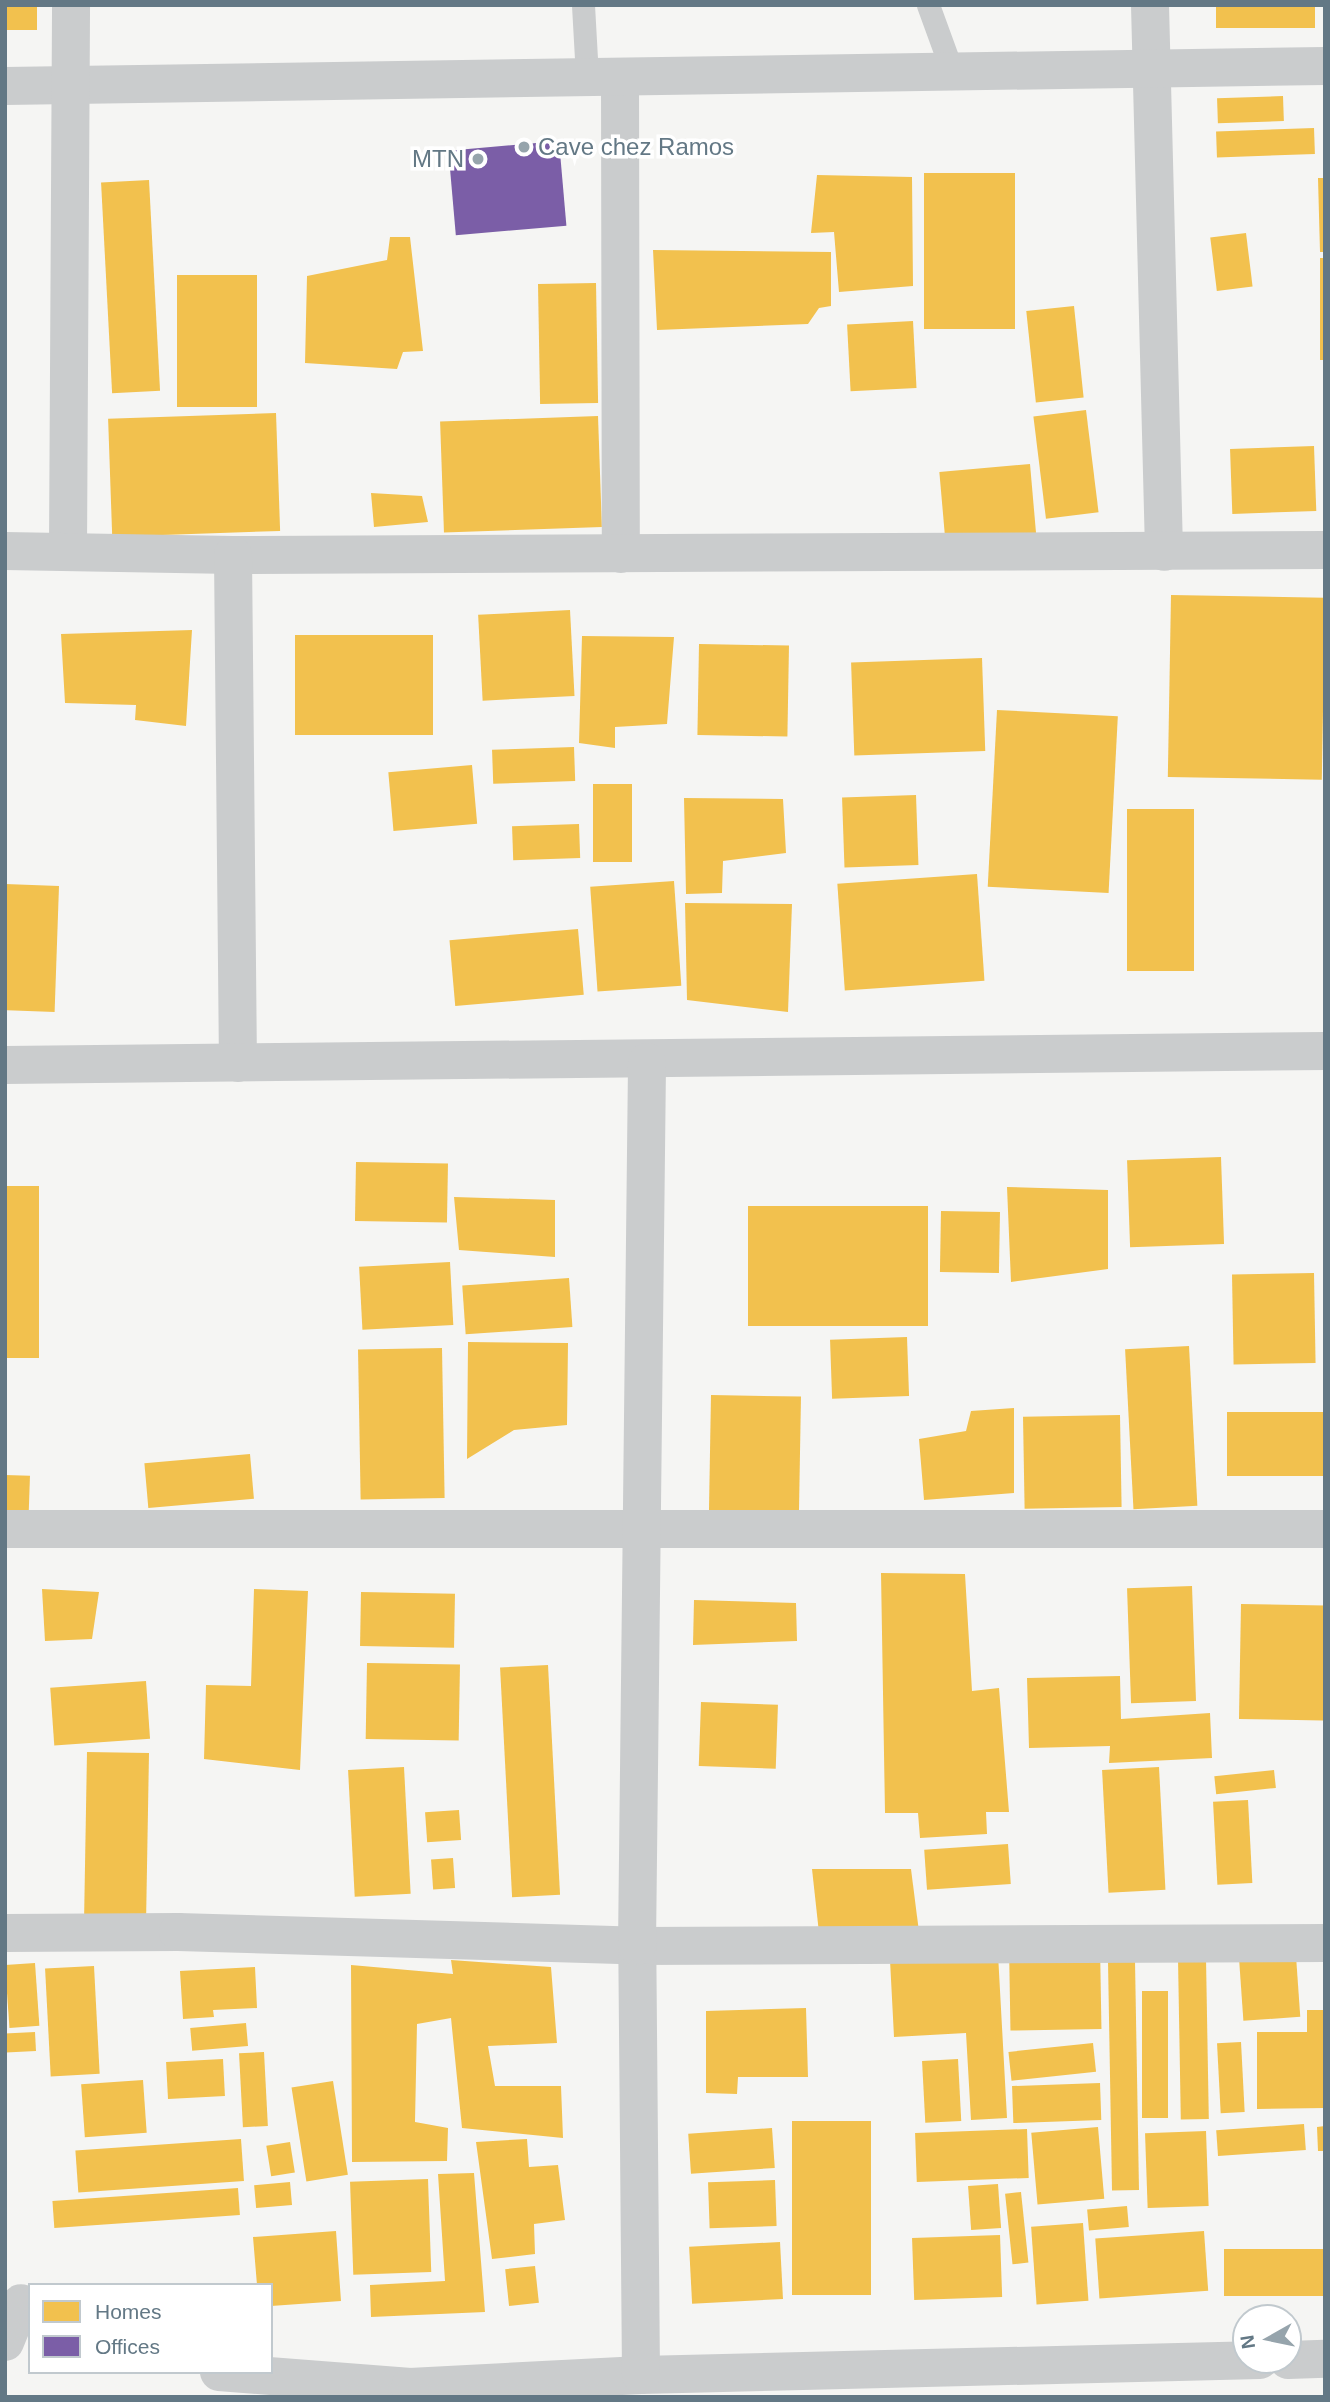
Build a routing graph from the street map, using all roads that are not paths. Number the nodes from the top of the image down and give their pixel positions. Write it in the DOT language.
graph roads {
  1 [pos="71,5"];
  2 [pos="583,5"];
  3 [pos="928,5"];
  4 [pos="1150,5"];
  5 [pos="1325,66"];
  6 [pos="1152,67"];
  7 [pos="952,71"];
  8 [pos="603,77"];
  9 [pos="70,85"];
  10 [pos="5,86"];
  11 [pos="1325,550"];
  12 [pos="5,551"];
  13 [pos="68,551"];
  14 [pos="1164,552"];
  15 [pos="621,554"];
  16 [pos="233,555"];
  17 [pos="1325,1051"];
  18 [pos="647,1062"];
  19 [pos="238,1063"];
  20 [pos="5,1065"];
  21 [pos="5,1528"];
  22 [pos="1325,1529"];
  23 [pos="644,1530"];
  24 [pos="5,1933"];
  25 [pos="1325,1943"];
  26 [pos="637,1946"];
  27 [pos="19,2300"];
  28 [pos="5,2342"];
  29 [pos="1325,2359"];
  30 [pos="1302,2360"];
  31 [pos="1232,2361"];
  32 [pos="244,2374"];
  33 [pos="640,2375"];
  34 [pos="441,2391"];
  1 -- 9 [label="street"];
  2 -- 8 [label="lane"];
  3 -- 7 [label="lane"];
  4 -- 6 [label="street"];
  5 -- 6 [label="street"];
  6 -- 7 [label="street"];
  6 -- 14 [label="street"];
  7 -- 8 [label="street"];
  8 -- 9 [label="street"];
  8 -- 15 [label="street"];
  9 -- 10 [label="street"];
  9 -- 13 [label="street"];
  11 -- 14 [label="street"];
  12 -- 13 [label="street"];
  13 -- 16 [label="street"];
  14 -- 15 [label="street"];
  15 -- 16 [label="street"];
  16 -- 19 [label="street"];
  17 -- 18 [label="street"];
  18 -- 19 [label="street"];
  18 -- 23 [label="street"];
  19 -- 20 [label="street"];
  21 -- 23 [label="street"];
  22 -- 23 [label="street"];
  23 -- 26 [label="street"];
  24 -- 26 [label="street"];
  25 -- 26 [label="street"];
  26 -- 33 [label="street"];
  27 -- 28 [label="street"];
  29 -- 30 [label="street"];
  31 -- 33 [label="street"];
  32 -- 34 [label="street"];
  33 -- 34 [label="street"];
}
